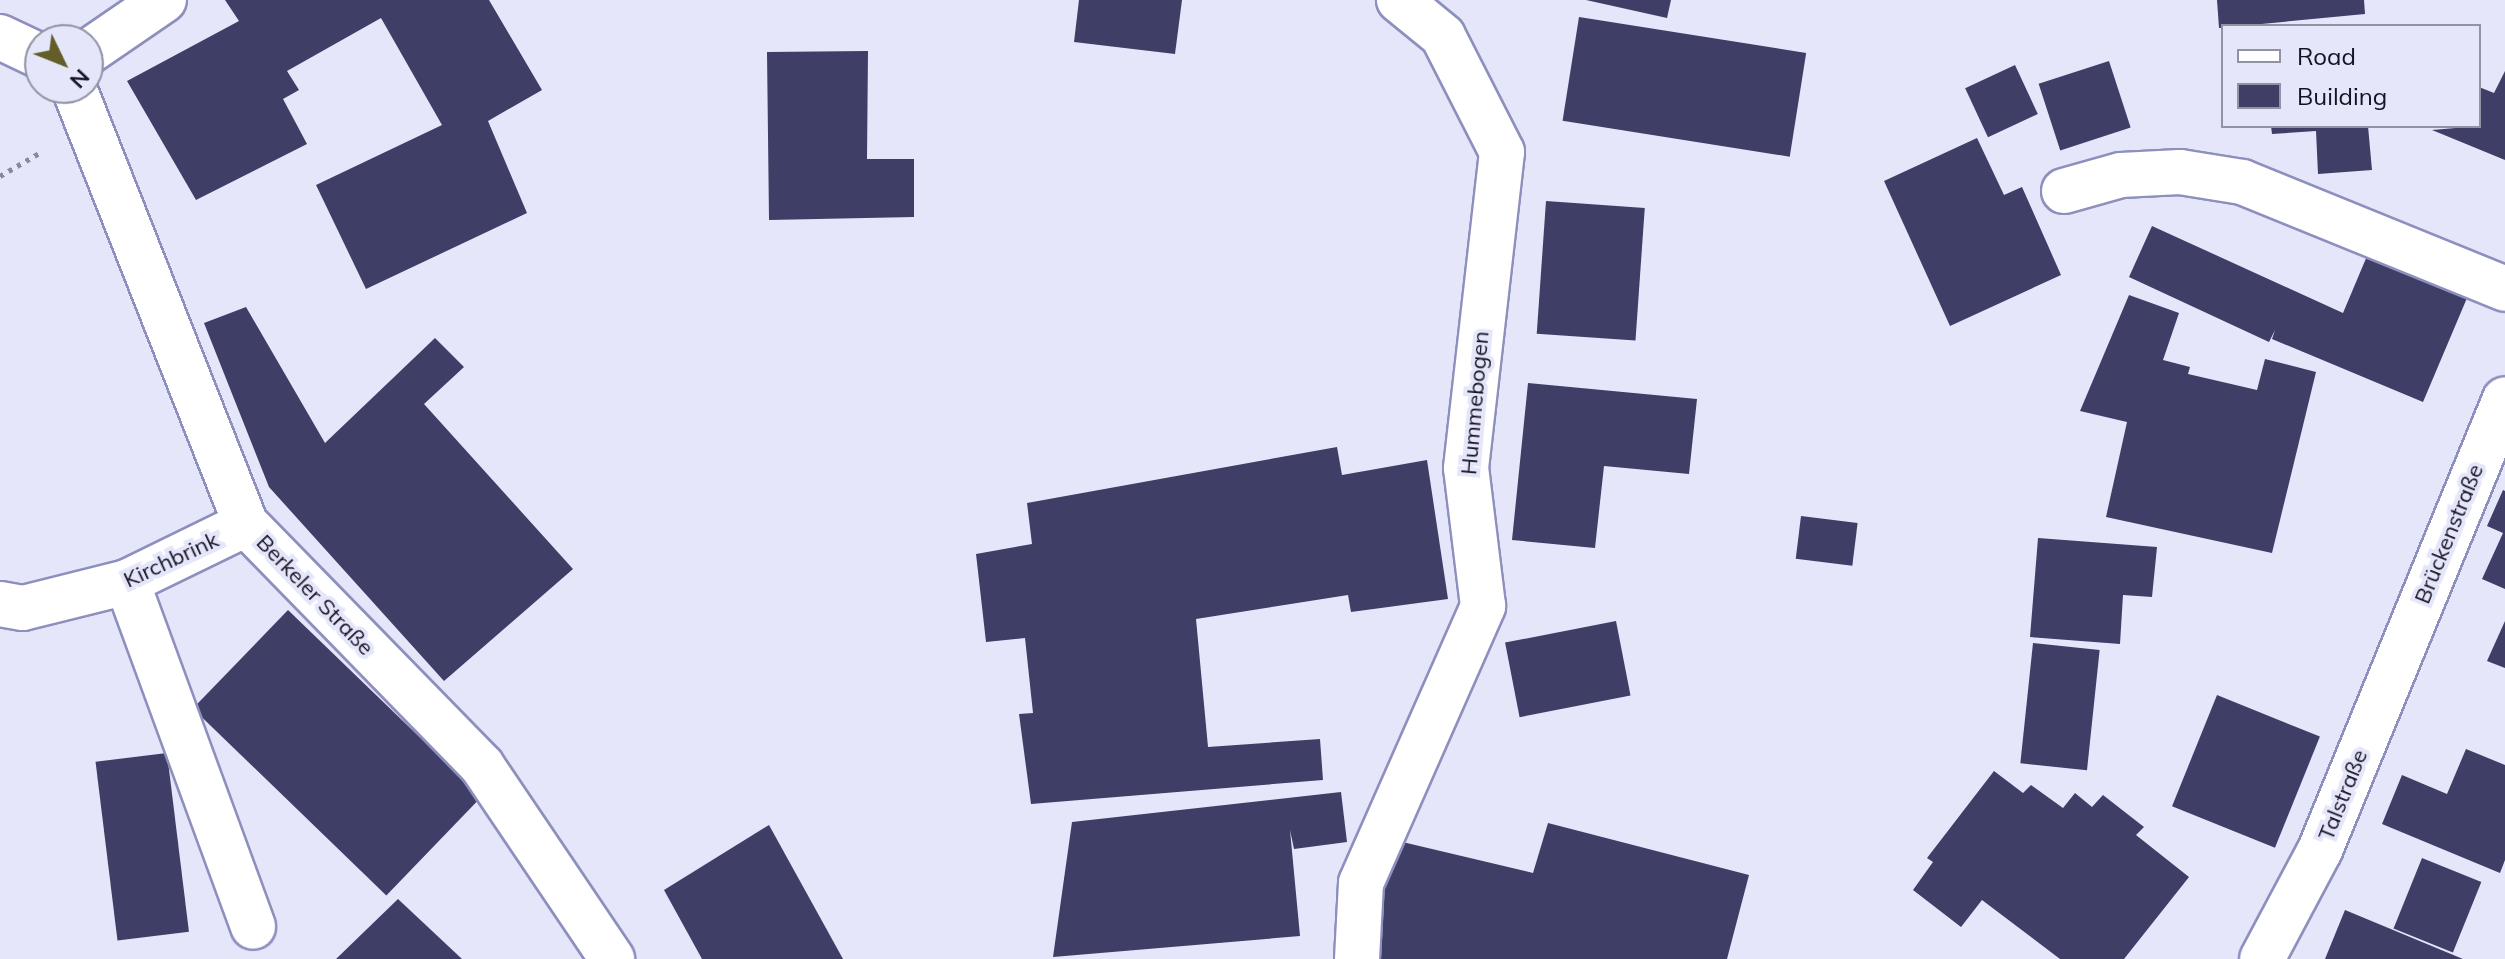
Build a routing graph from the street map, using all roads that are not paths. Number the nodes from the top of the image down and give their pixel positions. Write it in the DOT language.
graph roads {
  1 [pos="164,0"];
  2 [pos="1399,0"];
  3 [pos="0,37"];
  4 [pos="104,41"];
  5 [pos="24,48"];
  6 [pos="80,104"];
  7 [pos="2064,191"];
  8 [pos="2505,289"];
  9 [pos="2505,399"];
  10 [pos="246,524"];
  11 [pos="127,582"];
  12 [pos="0,604"];
  13 [pos="2412,625"];
  14 [pos="253,927"];
  15 [pos="612,959"];
  16 [pos="1357,959"];
  17 [pos="2262,959"];
  1 -- 4 [label="street"];
  2 -- 16 [label="street, Hummebogen"];
  3 -- 5 [label="street"];
  6 -- 10 [label="street, Berkeler Straße"];
  7 -- 8 [label="street"];
  9 -- 13 [label="street, Brückenstraße"];
  10 -- 11 [label="street, Kirchbrink"];
  10 -- 15 [label="street, Berkeler Straße"];
  11 -- 12 [label="street, Kirchbrink"];
  11 -- 14 [label="street"];
  13 -- 17 [label="street, Talstraße"];
}
